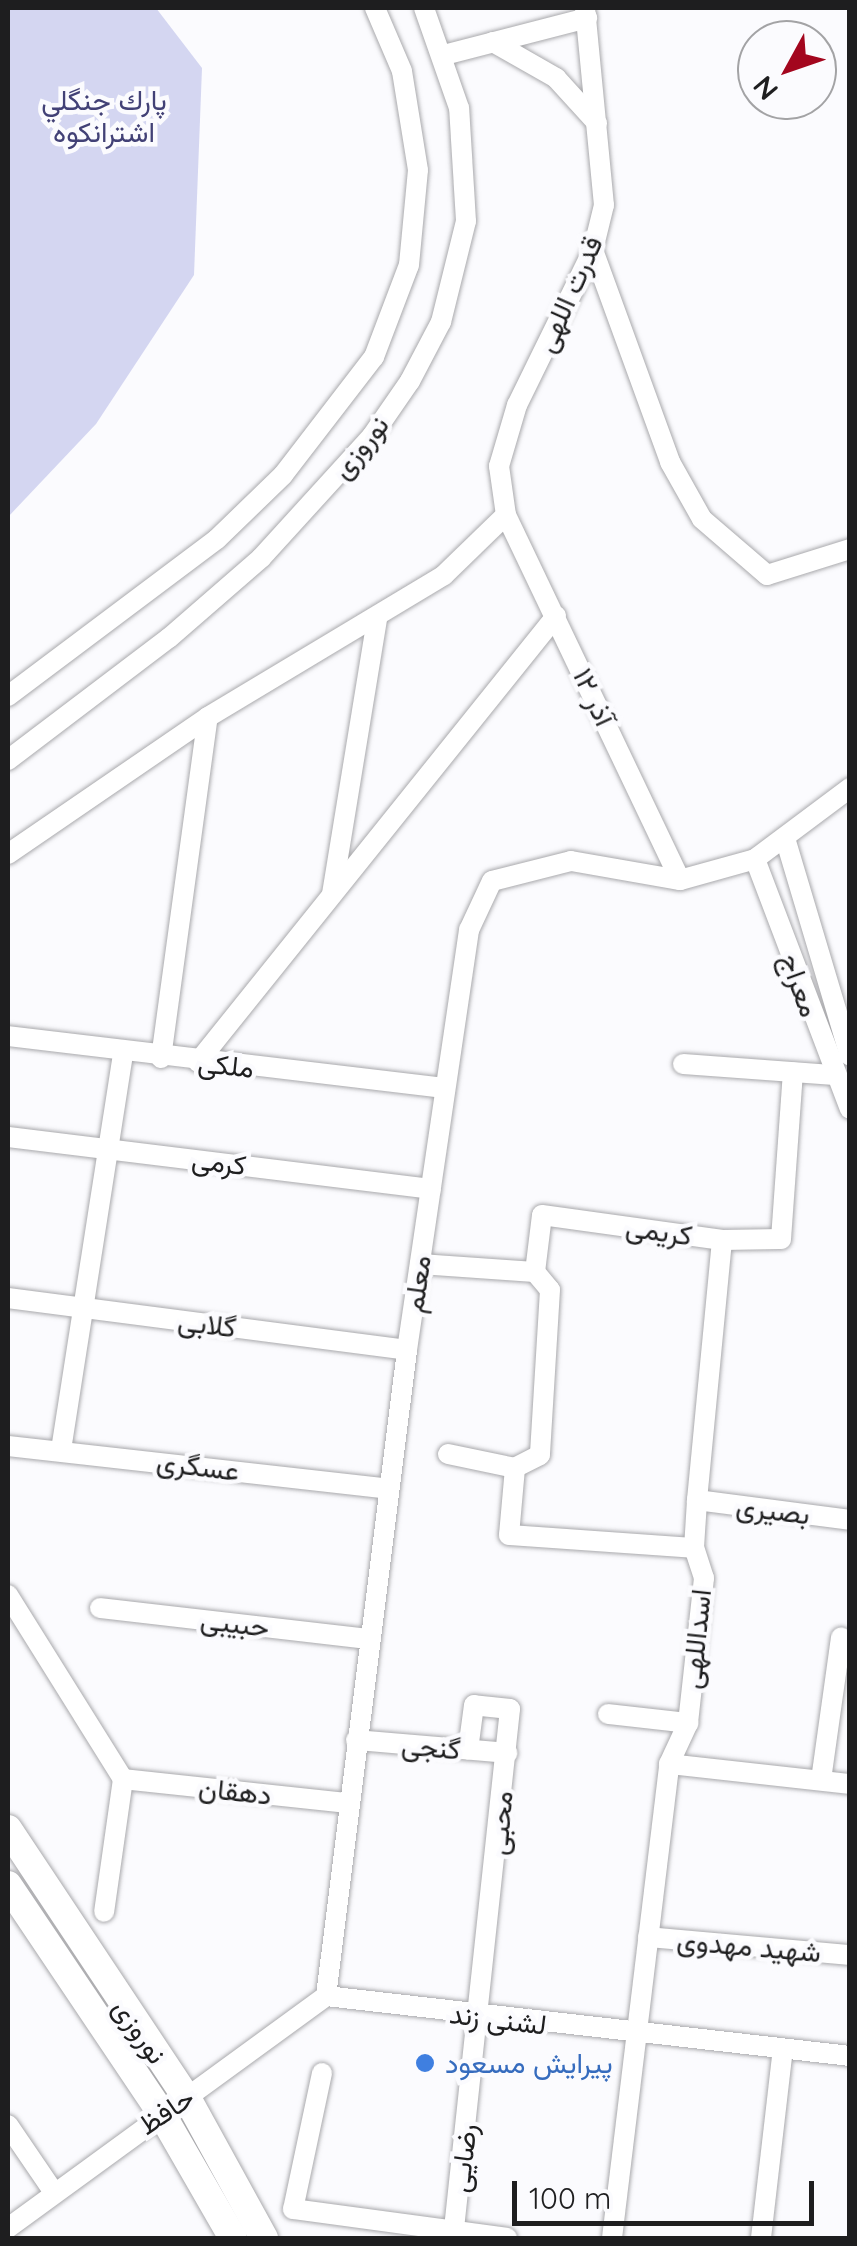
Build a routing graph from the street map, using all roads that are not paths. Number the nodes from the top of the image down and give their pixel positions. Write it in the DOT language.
graph roads {
  1 [pos="376,8"];
  2 [pos="424,8"];
  3 [pos="586,13"];
  4 [pos="494,42"];
  5 [pos="444,55"];
  6 [pos="598,123"];
  7 [pos="594,250"];
  8 [pos="506,515"];
  9 [pos="850,549"];
  10 [pos="556,616"];
  11 [pos="376,620"];
  12 [pos="8,696"];
  13 [pos="208,717"];
  14 [pos="8,760"];
  15 [pos="850,788"];
  16 [pos="785,838"];
  17 [pos="8,854"];
  18 [pos="755,859"];
  19 [pos="680,880"];
  20 [pos="332,896"];
  21 [pos="8,1036"];
  22 [pos="123,1052"];
  23 [pos="850,1056"];
  24 [pos="161,1058"];
  25 [pos="198,1062"];
  26 [pos="683,1064"];
  27 [pos="793,1072"];
  28 [pos="832,1074"];
  29 [pos="446,1088"];
  30 [pos="850,1109"];
  31 [pos="8,1136"];
  32 [pos="108,1148"];
  33 [pos="431,1188"];
  34 [pos="722,1240"];
  35 [pos="420,1264"];
  36 [pos="535,1272"];
  37 [pos="8,1298"];
  38 [pos="84,1308"];
  39 [pos="407,1350"];
  40 [pos="8,1446"];
  41 [pos="62,1450"];
  42 [pos="448,1454"];
  43 [pos="515,1468"];
  44 [pos="389,1489"];
  45 [pos="697,1500"];
  46 [pos="850,1520"];
  47 [pos="694,1548"];
  48 [pos="8,1595"];
  49 [pos="100,1608"];
  50 [pos="841,1637"];
  51 [pos="369,1639"];
  52 [pos="608,1714"];
  53 [pos="688,1723"];
  54 [pos="356,1740"];
  55 [pos="468,1750"];
  56 [pos="507,1753"];
  57 [pos="669,1764"];
  58 [pos="123,1778"];
  59 [pos="820,1780"];
  60 [pos="850,1784"];
  61 [pos="348,1803"];
  62 [pos="8,1830"];
  63 [pos="8,1885"];
  64 [pos="104,1912"];
  65 [pos="648,1937"];
  66 [pos="849,1955"];
  67 [pos="326,1996"];
  68 [pos="482,2018"];
  69 [pos="635,2034"];
  70 [pos="783,2049"];
  71 [pos="850,2056"];
  72 [pos="322,2072"];
  73 [pos="187,2098"];
  74 [pos="161,2113"];
  75 [pos="8,2125"];
  76 [pos="53,2191"];
  77 [pos="8,2228"];
  78 [pos="453,2235"];
  79 [pos="233,2238"];
  80 [pos="264,2238"];
  81 [pos="508,2238"];
  82 [pos="612,2238"];
  83 [pos="761,2238"];
  1 -- 12 [label="street, نوروزی"];
  2 -- 5 [label="street, نوروزی"];
  3 -- 4 [label="street"];
  3 -- 6 [label="street, قدرت اللهی"];
  4 -- 5 [label="street"];
  4 -- 6 [label="street"];
  5 -- 14 [label="street, نوروزی"];
  6 -- 7 [label="street, قدرت اللهی"];
  7 -- 8 [label="street, قدرت اللهی"];
  7 -- 9 [label="street"];
  8 -- 10 [label="street, ۱۲ آذر"];
  8 -- 11 [label="street"];
  10 -- 19 [label="street, ۱۲ آذر"];
  10 -- 20 [label="street"];
  11 -- 13 [label="street"];
  11 -- 20 [label="street"];
  13 -- 17 [label="street"];
  13 -- 24 [label="street"];
  15 -- 16 [label="street, معلم"];
  16 -- 18 [label="street, معلم"];
  16 -- 23 [label="street, معراج"];
  18 -- 19 [label="street, معلم"];
  18 -- 28 [label="street, معراج"];
  19 -- 29 [label="street, معلم"];
  20 -- 25 [label="street"];
  21 -- 22 [label="street, ملکی"];
  22 -- 24 [label="street, ملکی"];
  22 -- 32 [label="street"];
  24 -- 25 [label="street, ملکی"];
  25 -- 29 [label="street, ملکی"];
  26 -- 27 [label="street"];
  27 -- 28 [label="street"];
  27 -- 34 [label="street, کریمی"];
  28 -- 30 [label="street, معراج"];
  29 -- 33 [label="street, معلم"];
  31 -- 32 [label="street, کرمی"];
  32 -- 33 [label="street, کرمی"];
  32 -- 38 [label="street"];
  33 -- 35 [label="street, معلم"];
  34 -- 36 [label="street, کریمی"];
  34 -- 45 [label="street, اسداللهی"];
  35 -- 36 [label="street"];
  35 -- 39 [label="street, معلم"];
  36 -- 43 [label="street"];
  37 -- 38 [label="street, گلابی"];
  38 -- 39 [label="street, گلابی"];
  38 -- 41 [label="street"];
  39 -- 44 [label="street, معلم"];
  40 -- 41 [label="street, عسگری"];
  41 -- 44 [label="street, عسگری"];
  42 -- 43 [label="street"];
  43 -- 47 [label="street"];
  44 -- 51 [label="street, معلم"];
  45 -- 46 [label="street, بصیری"];
  45 -- 47 [label="street, اسداللهی"];
  47 -- 53 [label="street, اسداللهی"];
  48 -- 58 [label="street"];
  49 -- 51 [label="street, حبیبی"];
  50 -- 59 [label="street"];
  51 -- 54 [label="street, معلم"];
  52 -- 53 [label="street"];
  53 -- 57 [label="street, اسداللهی"];
  54 -- 55 [label="street, گنجی"];
  54 -- 61 [label="street, معلم"];
  55 -- 56 [label="street, گنجی"];
  55 -- 56 [label="street, محبی"];
  56 -- 68 [label="street, محبی"];
  57 -- 59 [label="street"];
  57 -- 65 [label="street, اسداللهی"];
  58 -- 61 [label="street, دهقان"];
  58 -- 64 [label="street"];
  59 -- 60 [label="street"];
  61 -- 67 [label="street, معلم"];
  62 -- 73 [label="main road, نوروزی"];
  63 -- 74 [label="main road, نوروزی"];
  65 -- 66 [label="street, شهید مهدوی"];
  65 -- 69 [label="street, اسداللهی"];
  67 -- 68 [label="street, لشنی زند"];
  67 -- 73 [label="street, حافظ"];
  68 -- 69 [label="street, لشنی زند"];
  68 -- 78 [label="street, رضایی"];
  69 -- 70 [label="street, لشنی زند"];
  69 -- 82 [label="street, اسداللهی"];
  70 -- 71 [label="street, لشنی زند"];
  70 -- 83 [label="street"];
  72 -- 78 [label="street"];
  73 -- 74 [label="street, حافظ"];
  73 -- 80 [label="main road, نوروزی"];
  74 -- 76 [label="street, حافظ"];
  74 -- 79 [label="main road, نوروزی"];
  75 -- 76 [label="street"];
  76 -- 77 [label="street, حافظ"];
  78 -- 81 [label="street"];
}
